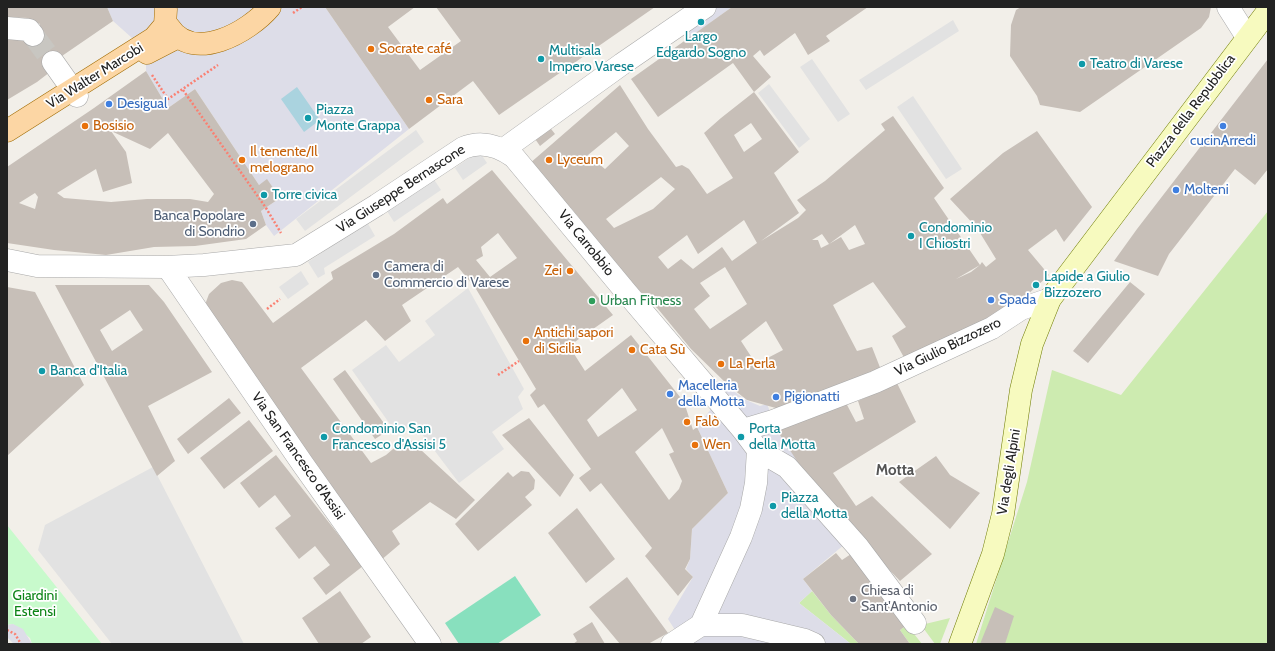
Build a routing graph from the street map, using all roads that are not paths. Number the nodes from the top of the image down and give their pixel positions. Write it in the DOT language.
graph roads {
  1 [pos="270,7"];
  2 [pos="1228,7"];
  3 [pos="166,8"];
  4 [pos="1268,11"];
  5 [pos="698,12"];
  6 [pos="7,28"];
  7 [pos="33,35"];
  8 [pos="178,37"];
  9 [pos="1247,38"];
  10 [pos="53,62"];
  11 [pos="75,93"];
  12 [pos="7,131"];
  13 [pos="7,140"];
  14 [pos="504,149"];
  15 [pos="7,260"];
  16 [pos="219,263"];
  17 [pos="166,267"];
  18 [pos="184,291"];
  19 [pos="1050,299"];
  20 [pos="744,430"];
  21 [pos="758,450"];
  22 [pos="915,623"];
  23 [pos="701,625"];
  24 [pos="430,644"];
  25 [pos="672,644"];
  26 [pos="814,644"];
  27 [pos="960,644"];
  1 -- 8 [label="main road"];
  2 -- 9 [label="street"];
  3 -- 8 [label="main road"];
  3 -- 11 [label="main road, Via Walter Marcobi"];
  4 -- 9 [label="main road, Piazza della Repubblica"];
  5 -- 14 [label="street"];
  6 -- 7 [label="street"];
  8 -- 11 [label="main road, Via Walter Marcobi"];
  9 -- 19 [label="main road, Piazza della Repubblica"];
  10 -- 11 [label="street"];
  11 -- 12 [label="main road, Via Walter Marcobi"];
  11 -- 13 [label="main road, Via Walter Marcobi"];
  14 -- 16 [label="street, Via Giuseppe Bernascone"];
  14 -- 20 [label="street, Via Carrobbio"];
  15 -- 17 [label="street, Via Giuseppe Bernascone"];
  16 -- 17 [label="street, Via Giuseppe Bernascone"];
  16 -- 18 [label="street"];
  17 -- 18 [label="street, Via San Francesco d'Assisi"];
  18 -- 24 [label="street, Via San Francesco d'Assisi"];
  19 -- 20 [label="street, Via Giulio Bizzozero"];
  19 -- 27 [label="main road, Via degli Alpini"];
  20 -- 21 [label="street"];
  21 -- 22 [label="street"];
  21 -- 23 [label="street"];
  23 -- 25 [label="street"];
  23 -- 26 [label="street"];
}
